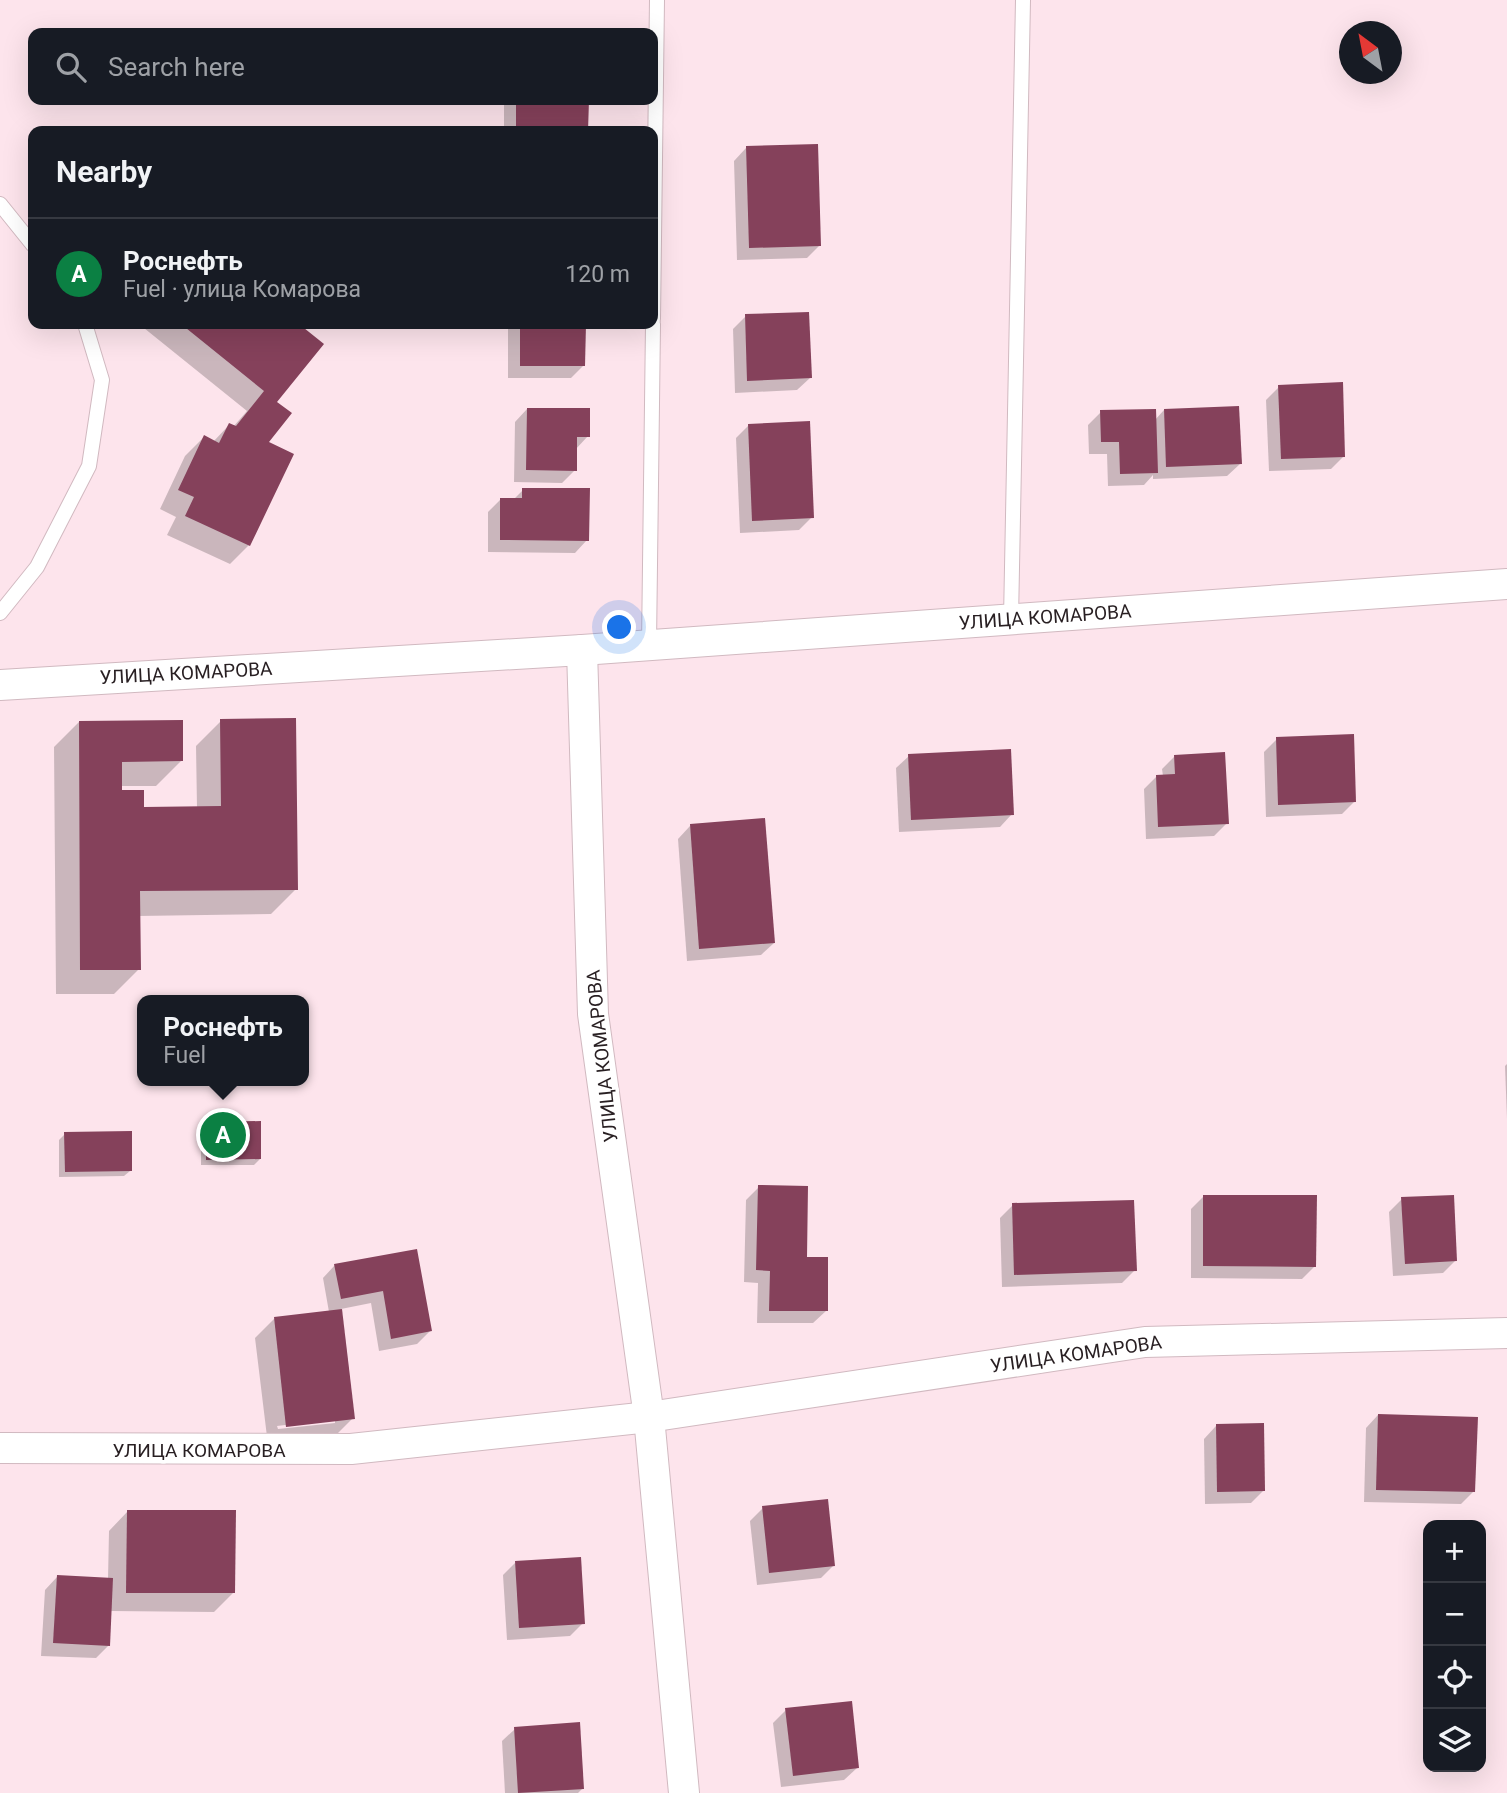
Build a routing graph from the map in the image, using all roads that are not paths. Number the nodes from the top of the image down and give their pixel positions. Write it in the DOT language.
graph roads {
  1 [pos="657,0"];
  2 [pos="1023,0"];
  3 [pos="657,28"];
  4 [pos="656,105"];
  5 [pos="655,126"];
  6 [pos="0,204"];
  7 [pos="28,238"];
  8 [pos="87,329"];
  9 [pos="653,329"];
  10 [pos="1507,584"];
  11 [pos="0,613"];
  12 [pos="1011,619"];
  13 [pos="649,645"];
  14 [pos="582,650"];
  15 [pos="0,685"];
  16 [pos="1507,1333"];
  17 [pos="649,1417"];
  18 [pos="0,1448"];
  19 [pos="684,1793"];
  1 -- 3 [label="lane"];
  2 -- 12 [label="lane"];
  4 -- 5 [label="lane"];
  6 -- 7 [label="lane"];
  8 -- 11 [label="lane"];
  9 -- 13 [label="lane"];
  10 -- 12 [label="street, УЛИЦА КОМАРОВА"];
  12 -- 13 [label="street, УЛИЦА КОМАРОВА"];
  13 -- 14 [label="street, УЛИЦА КОМАРОВА"];
  14 -- 15 [label="street, УЛИЦА КОМАРОВА"];
  14 -- 17 [label="street, УЛИЦА КОМАРОВА"];
  16 -- 17 [label="street, УЛИЦА КОМАРОВА"];
  17 -- 18 [label="street, УЛИЦА КОМАРОВА"];
  17 -- 19 [label="street, УЛИЦА КОМАРОВА"];
}
